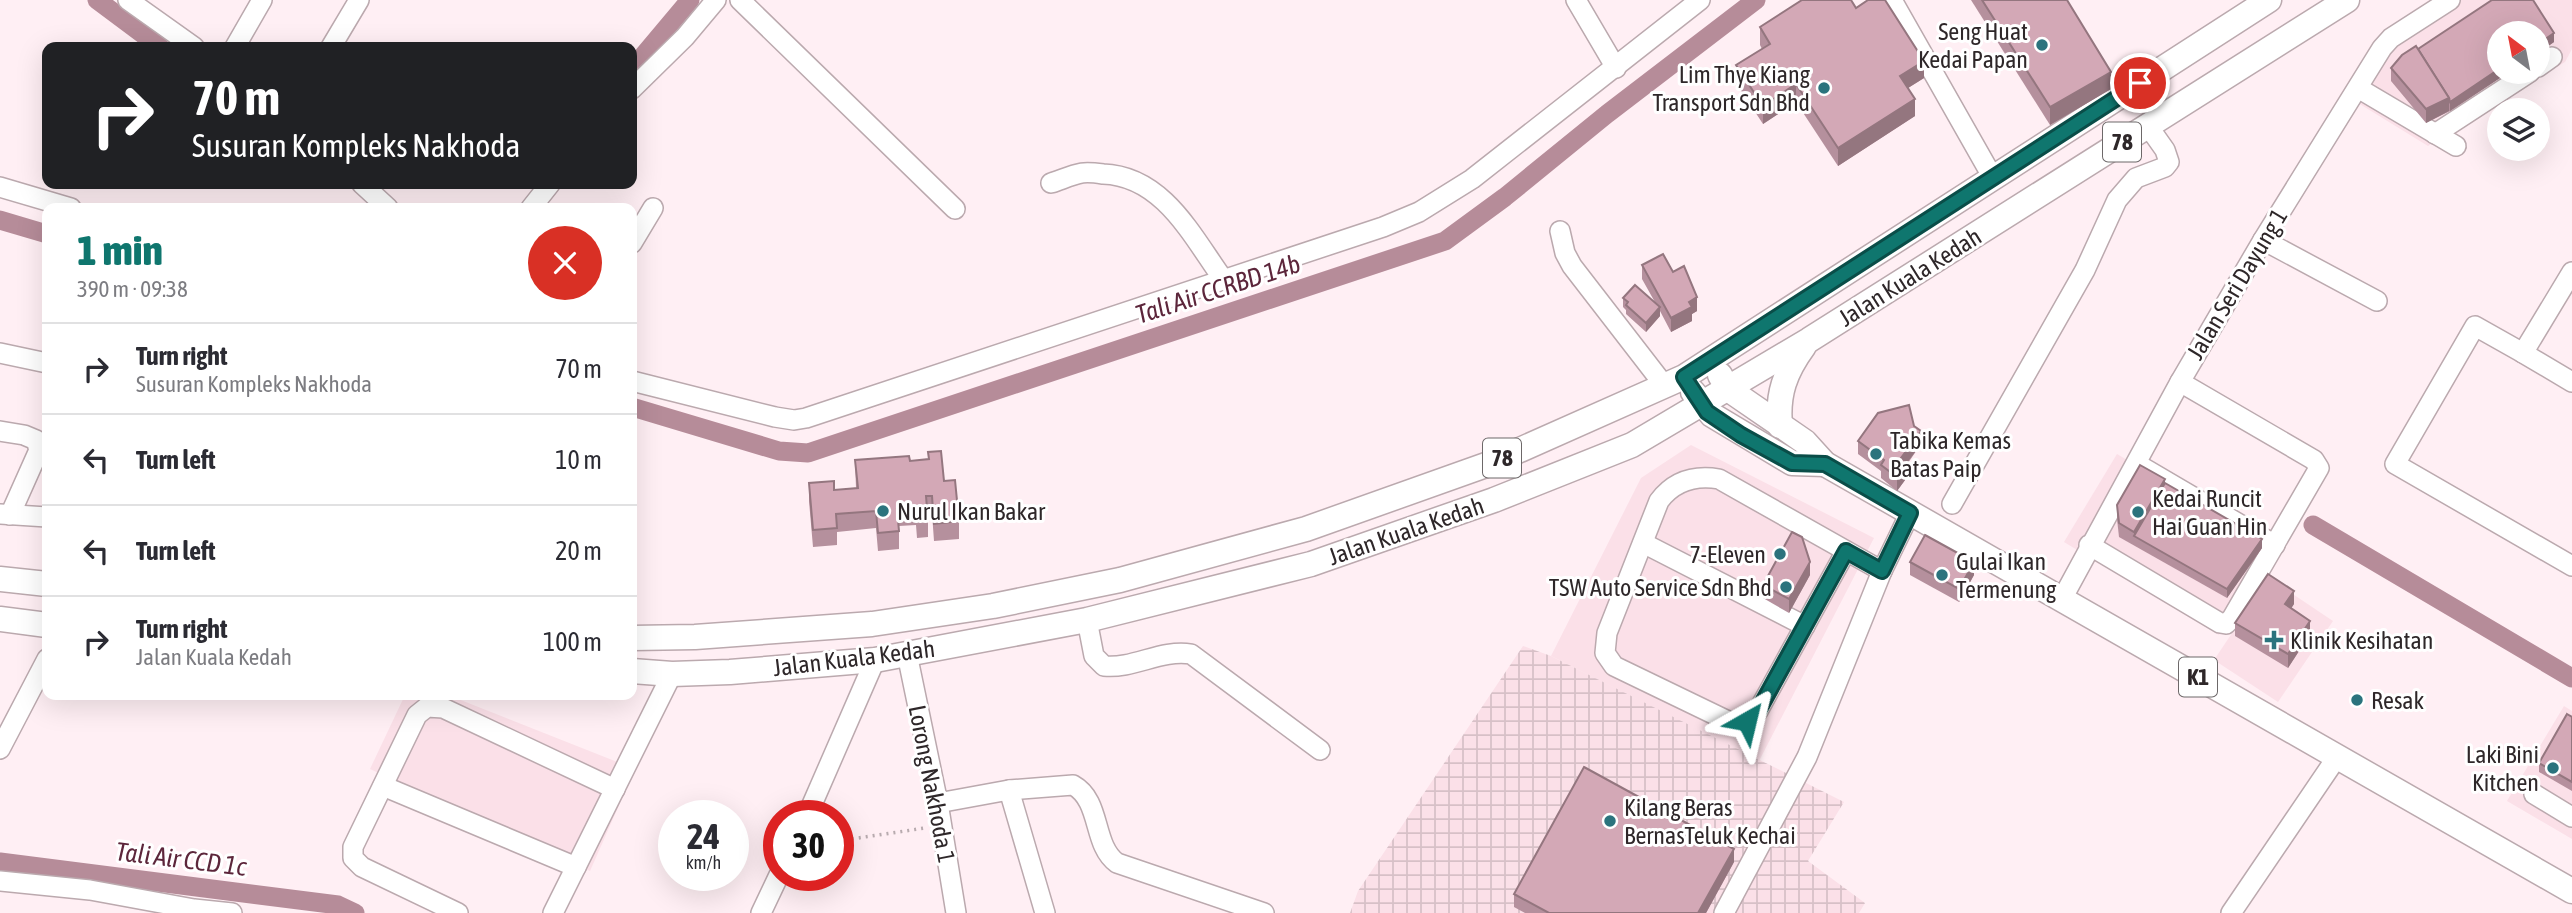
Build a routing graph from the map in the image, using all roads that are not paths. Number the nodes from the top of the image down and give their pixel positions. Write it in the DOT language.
graph roads {
  1 [pos="128,0"];
  2 [pos="262,0"];
  3 [pos="359,0"];
  4 [pos="716,0"];
  5 [pos="740,0"];
  6 [pos="1576,0"];
  7 [pos="1700,0"];
  8 [pos="1892,0"];
  9 [pos="2269,0"];
  10 [pos="2347,0"];
  11 [pos="2450,0"];
  12 [pos="187,42"];
  13 [pos="238,42"];
  14 [pos="334,42"];
  15 [pos="1616,68"];
  16 [pos="637,84"];
  17 [pos="2512,84"];
  18 [pos="2358,88"];
  19 [pos="2148,126"];
  20 [pos="2435,134"];
  21 [pos="2456,146"];
  22 [pos="1993,178"];
  23 [pos="1051,183"];
  24 [pos="0,187"];
  25 [pos="367,189"];
  26 [pos="546,189"];
  27 [pos="54,203"];
  28 [pos="383,203"];
  29 [pos="535,203"];
  30 [pos="653,208"];
  31 [pos="955,209"];
  32 [pos="1560,231"];
  33 [pos="637,235"];
  34 [pos="2263,240"];
  35 [pos="2572,272"];
  36 [pos="1223,279"];
  37 [pos="2377,301"];
  38 [pos="1809,340"];
  39 [pos="0,353"];
  40 [pos="2523,354"];
  41 [pos="1711,360"];
  42 [pos="42,362"];
  43 [pos="1674,381"];
  44 [pos="2180,382"];
  45 [pos="2572,382"];
  46 [pos="637,383"];
  47 [pos="1728,388"];
  48 [pos="1701,404"];
  49 [pos="1780,426"];
  50 [pos="0,431"];
  51 [pos="1741,435"];
  52 [pos="1632,445"];
  53 [pos="2135,463"];
  54 [pos="1825,464"];
  55 [pos="1952,504"];
  56 [pos="1910,513"];
  57 [pos="5,514"];
  58 [pos="42,517"];
  59 [pos="1643,543"];
  60 [pos="2090,545"];
  61 [pos="2275,545"];
  62 [pos="1846,551"];
  63 [pos="2572,566"];
  64 [pos="1882,571"];
  65 [pos="0,579"];
  66 [pos="42,583"];
  67 [pos="2062,599"];
  68 [pos="0,619"];
  69 [pos="1087,620"];
  70 [pos="42,624"];
  71 [pos="1805,626"];
  72 [pos="637,638"];
  73 [pos="907,654"];
  74 [pos="875,660"];
  75 [pos="42,669"];
  76 [pos="637,671"];
  77 [pos="672,674"];
  78 [pos="0,749"];
  79 [pos="1320,750"];
  80 [pos="2337,757"];
  81 [pos="383,786"];
  82 [pos="615,789"];
  83 [pos="1009,790"];
  84 [pos="2535,794"];
  85 [pos="814,800"];
  86 [pos="937,803"];
  87 [pos="2572,817"];
  88 [pos="576,867"];
  89 [pos="0,881"];
  90 [pos="771,891"];
  91 [pos="2572,891"];
  92 [pos="193,911"];
  93 [pos="1047,912"];
  94 [pos="232,913"];
  95 [pos="458,913"];
  96 [pos="553,913"];
  97 [pos="761,913"];
  98 [pos="956,913"];
  99 [pos="1264,913"];
  100 [pos="1724,913"];
  101 [pos="2231,913"];
  1 -- 12 [label="street"];
  2 -- 13 [label="street"];
  3 -- 14 [label="street"];
  4 -- 16 [label="street"];
  5 -- 31 [label="street"];
  6 -- 15 [label="street"];
  7 -- 15 [label="street"];
  8 -- 22 [label="street"];
  9 -- 22 [label="main road, Jalan Kuala Kedah / 78"];
  10 -- 19 [label="main road, Jalan Kuala Kedah / 78"];
  11 -- 18 [label="street, Jalan Seri Dayung 1"];
  15 -- 36 [label="street"];
  17 -- 20 [label="street"];
  18 -- 20 [label="street"];
  18 -- 34 [label="street, Jalan Seri Dayung 1"];
  19 -- 38 [label="main road, Jalan Kuala Kedah / 78"];
  19 -- 55 [label="street"];
  20 -- 21 [label="street"];
  22 -- 41 [label="main road, Jalan Kuala Kedah / 78"];
  23 -- 36 [label="street"];
  24 -- 27 [label="street"];
  25 -- 28 [label="street"];
  26 -- 29 [label="street"];
  30 -- 33 [label="street"];
  32 -- 43 [label="street"];
  34 -- 37 [label="street"];
  34 -- 44 [label="street, Jalan Seri Dayung 1"];
  35 -- 40 [label="street"];
  36 -- 46 [label="street"];
  38 -- 47 [label="main road, Jalan Kuala Kedah / 78"];
  38 -- 49 [label="main road"];
  39 -- 42 [label="street"];
  40 -- 45 [label="street"];
  40 -- 63 [label="street"];
  41 -- 43 [label="main road, Jalan Kuala Kedah / 78"];
  41 -- 47 [label="main road, K1"];
  43 -- 48 [label="main road, K1"];
  43 -- 72 [label="main road, Jalan Kuala Kedah / 78"];
  44 -- 53 [label="street, Jalan Seri Dayung 1"];
  44 -- 61 [label="street"];
  47 -- 48 [label="main road, Jalan Kuala Kedah / 78"];
  47 -- 49 [label="main road, K1"];
  48 -- 51 [label="main road, K1"];
  48 -- 52 [label="main road, Jalan Kuala Kedah / 78"];
  49 -- 54 [label="main road, K1"];
  50 -- 57 [label="street"];
  51 -- 52 [label="main road"];
  51 -- 54 [label="main road, K1"];
  52 -- 69 [label="main road, Jalan Kuala Kedah / 78"];
  53 -- 60 [label="street, Jalan Seri Dayung 1"];
  53 -- 61 [label="street"];
  54 -- 56 [label="main road, K1"];
  56 -- 64 [label="street"];
  56 -- 67 [label="main road, K1"];
  57 -- 58 [label="street"];
  59 -- 62 [label="street"];
  59 -- 71 [label="street"];
  59 -- 71 [label="street"];
  60 -- 61 [label="street"];
  60 -- 67 [label="street, Jalan Seri Dayung 1"];
  62 -- 64 [label="street"];
  62 -- 71 [label="street"];
  64 -- 100 [label="street"];
  65 -- 66 [label="main road"];
  67 -- 80 [label="main road, K1"];
  68 -- 70 [label="main road"];
  69 -- 73 [label="main road, Jalan Kuala Kedah / 78"];
  69 -- 79 [label="street"];
  73 -- 74 [label="main road, Jalan Kuala Kedah / 78"];
  73 -- 86 [label="street, Lorong Nakhoda 1"];
  74 -- 77 [label="main road, Jalan Kuala Kedah / 78"];
  74 -- 85 [label="street"];
  75 -- 78 [label="street"];
  76 -- 77 [label="main road, Jalan Kuala Kedah / 78"];
  77 -- 82 [label="street"];
  80 -- 91 [label="main road, K1"];
  80 -- 101 [label="street"];
  81 -- 82 [label="street"];
  81 -- 88 [label="street"];
  81 -- 95 [label="street"];
  82 -- 88 [label="street"];
  83 -- 86 [label="street"];
  83 -- 93 [label="street"];
  83 -- 99 [label="street"];
  84 -- 87 [label="street"];
  86 -- 98 [label="street, Lorong Nakhoda 1"];
  88 -- 96 [label="street"];
  89 -- 92 [label="street"];
  90 -- 97 [label="street"];
  92 -- 94 [label="street"];
}
